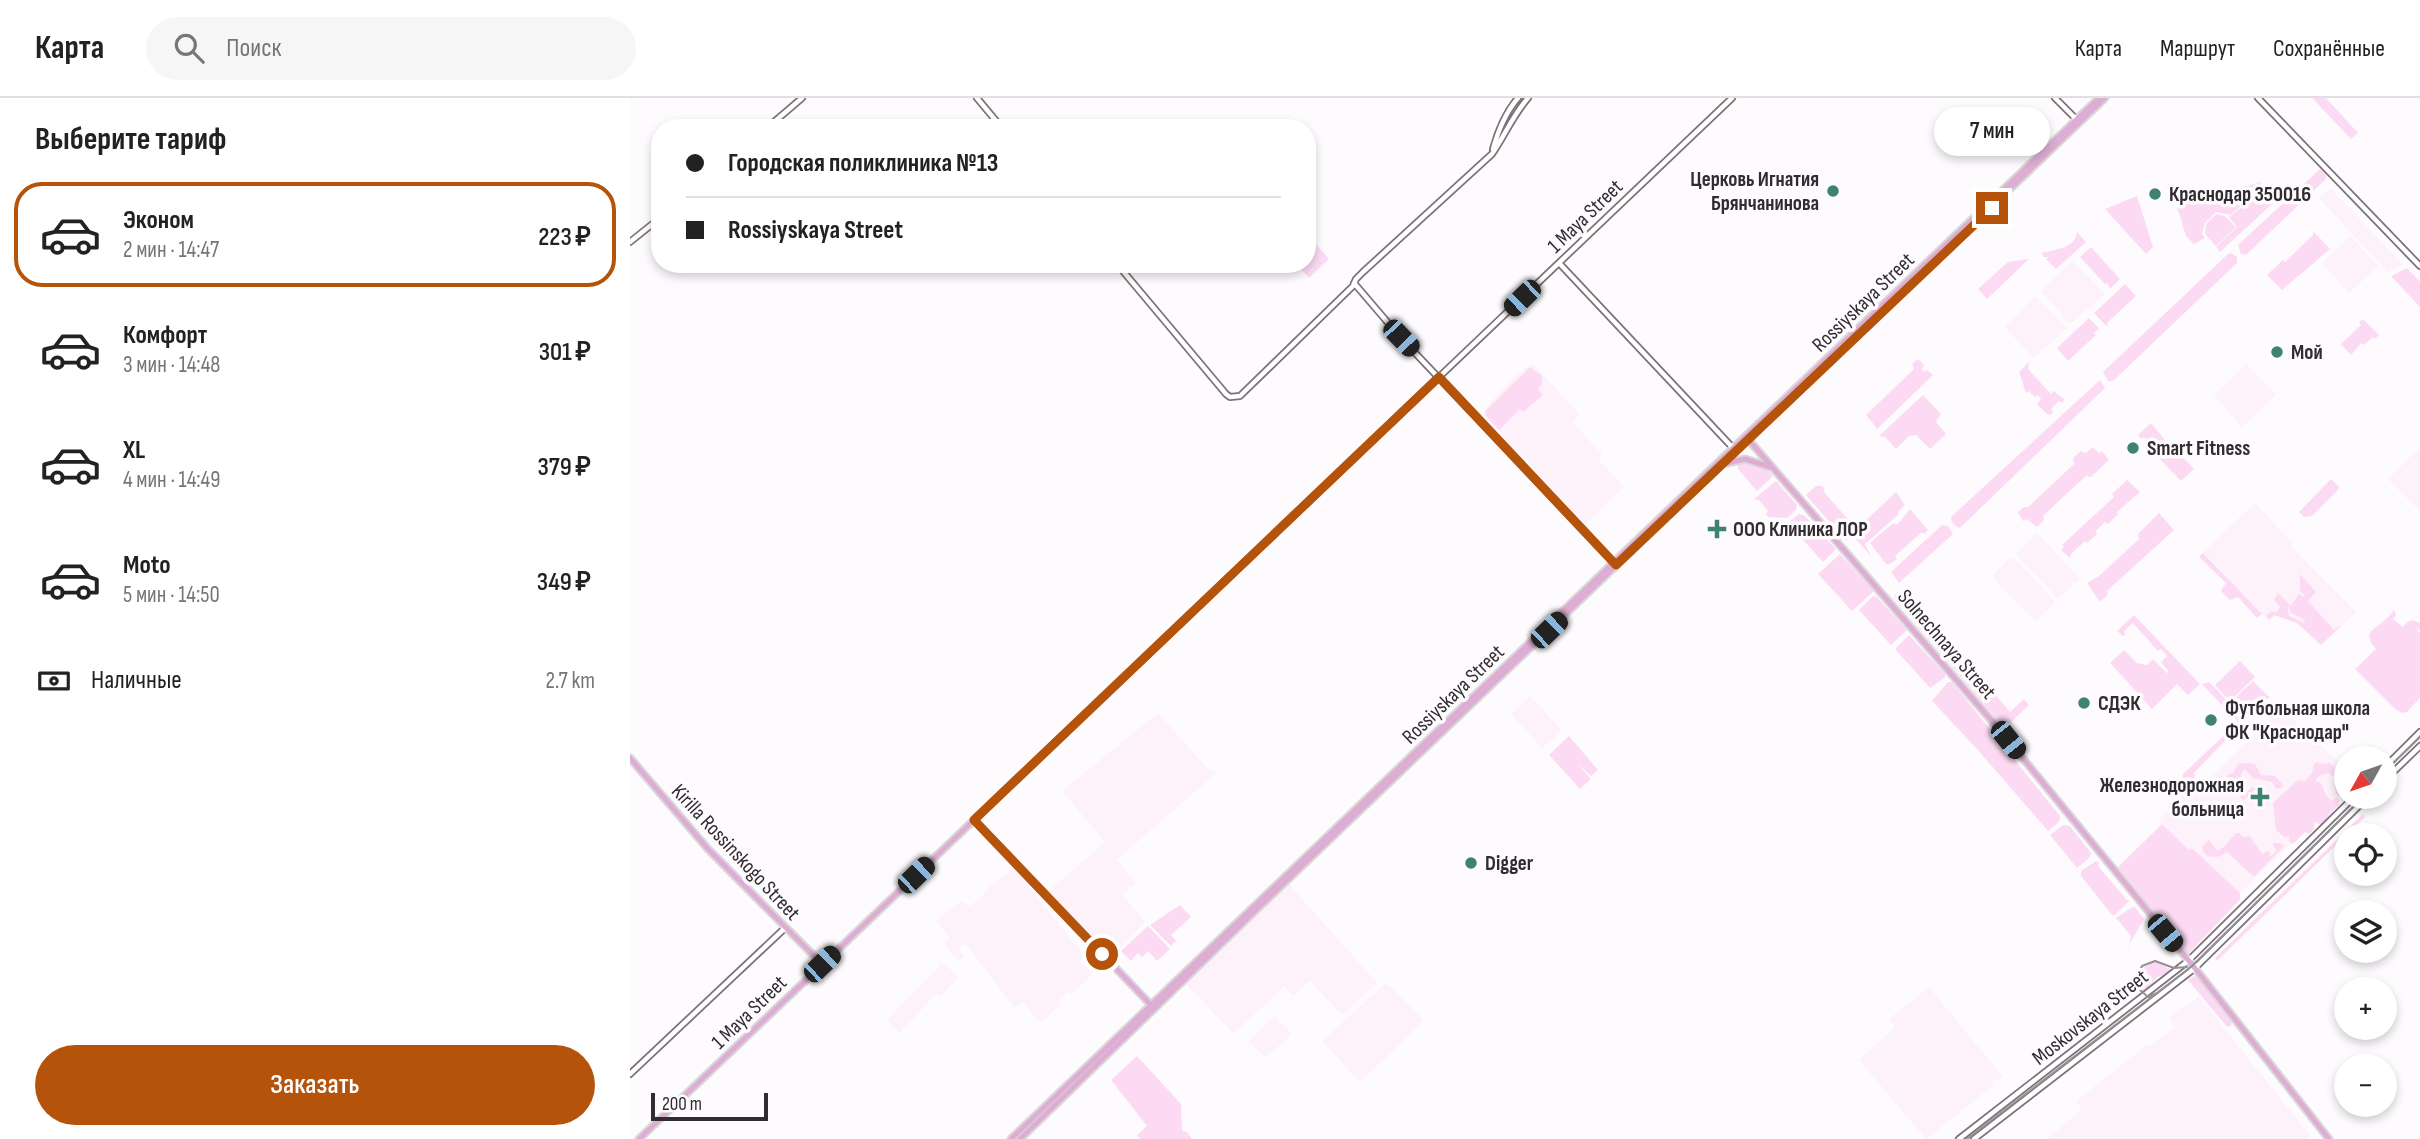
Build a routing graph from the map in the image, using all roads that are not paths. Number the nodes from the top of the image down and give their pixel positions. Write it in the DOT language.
graph roads {
  1 [pos="802,98"];
  2 [pos="977,98"];
  3 [pos="1518,98"];
  4 [pos="1528,98"];
  5 [pos="1732,98"];
  6 [pos="2055,98"];
  7 [pos="2099,98"];
  8 [pos="2105,98"];
  9 [pos="2260,98"];
  10 [pos="778,119"];
  11 [pos="994,119"];
  12 [pos="2078,121"];
  13 [pos="1492,153"];
  14 [pos="651,225"];
  15 [pos="630,242"];
  16 [pos="1559,263"];
  17 [pos="2420,266"];
  18 [pos="1125,273"];
  19 [pos="1354,283"];
  20 [pos="1439,377"];
  21 [pos="1746,438"];
  22 [pos="1733,448"];
  23 [pos="1720,466"];
  24 [pos="1773,468"];
  25 [pos="1615,564"];
  26 [pos="2420,732"];
  27 [pos="2420,746"];
  28 [pos="2398,753"];
  29 [pos="630,758"];
  30 [pos="2398,767"];
  31 [pos="2342,809"];
  32 [pos="2356,809"];
  33 [pos="973,820"];
  34 [pos="2250,901"];
  35 [pos="2244,906"];
  36 [pos="2256,908"];
  37 [pos="2251,913"];
  38 [pos="785,928"];
  39 [pos="2188,961"];
  40 [pos="822,964"];
  41 [pos="2195,968"];
  42 [pos="1153,1007"];
  43 [pos="2072,1051"];
  44 [pos="2063,1058"];
  45 [pos="2078,1059"];
  46 [pos="2069,1066"];
  47 [pos="630,1074"];
  48 [pos="639,1139"];
  49 [pos="1011,1139"];
  50 [pos="1020,1139"];
  51 [pos="1959,1139"];
  52 [pos="1974,1139"];
  53 [pos="2329,1139"];
  1 -- 10 [label="street"];
  2 -- 11 [label="street"];
  3 -- 13 [label="street"];
  4 -- 13 [label="street"];
  5 -- 16 [label="street, 1 Maya Street"];
  6 -- 12 [label="street"];
  7 -- 12 [label="main road, Rossiyskaya Street"];
  8 -- 12 [label="main road, Rossiyskaya Street"];
  9 -- 17 [label="street"];
  12 -- 21 [label="main road, Rossiyskaya Street"];
  13 -- 19 [label="street"];
  14 -- 15 [label="street"];
  16 -- 20 [label="street, 1 Maya Street"];
  16 -- 22 [label="street"];
  18 -- 19 [label="street"];
  19 -- 20 [label="street"];
  20 -- 25 [label="street"];
  20 -- 33 [label="street, 1 Maya Street"];
  21 -- 22 [label="main road, Rossiyskaya Street"];
  21 -- 23 [label="main road, Rossiyskaya Street"];
  21 -- 24 [label="main road, Solnechnaya Street"];
  22 -- 25 [label="main road, Rossiyskaya Street"];
  23 -- 24 [label="main road"];
  23 -- 25 [label="main road, Rossiyskaya Street"];
  24 -- 39 [label="main road, Solnechnaya Street"];
  25 -- 42 [label="main road, Rossiyskaya Street"];
  26 -- 28 [label="street"];
  27 -- 30 [label="street"];
  29 -- 38 [label="main road, Kirilla Rossinskogo Street"];
  31 -- 34 [label="street, Moskovskaya Street"];
  32 -- 36 [label="street, Moskovskaya Street"];
  33 -- 40 [label="main road, 1 Maya Street"];
  33 -- 42 [label="main road"];
  34 -- 35 [label="street, Moskovskaya Street"];
  34 -- 36 [label="street"];
  35 -- 37 [label="street"];
  35 -- 39 [label="street, Moskovskaya Street"];
  36 -- 37 [label="street, Moskovskaya Street"];
  37 -- 41 [label="street, Moskovskaya Street"];
  38 -- 40 [label="main road, Kirilla Rossinskogo Street"];
  38 -- 47 [label="street"];
  39 -- 41 [label="main road, Solnechnaya Street"];
  39 -- 43 [label="street, Moskovskaya Street"];
  40 -- 48 [label="main road, 1 Maya Street"];
  41 -- 45 [label="street, Moskovskaya Street"];
  41 -- 53 [label="main road, Solnechnaya Street"];
  42 -- 49 [label="main road, Rossiyskaya Street"];
  42 -- 50 [label="main road, Rossiyskaya Street"];
  43 -- 44 [label="street, Moskovskaya Street"];
  43 -- 45 [label="street"];
  44 -- 46 [label="street"];
  44 -- 51 [label="street, Moskovskaya Street"];
  45 -- 46 [label="street, Moskovskaya Street"];
  46 -- 52 [label="street, Moskovskaya Street"];
}
